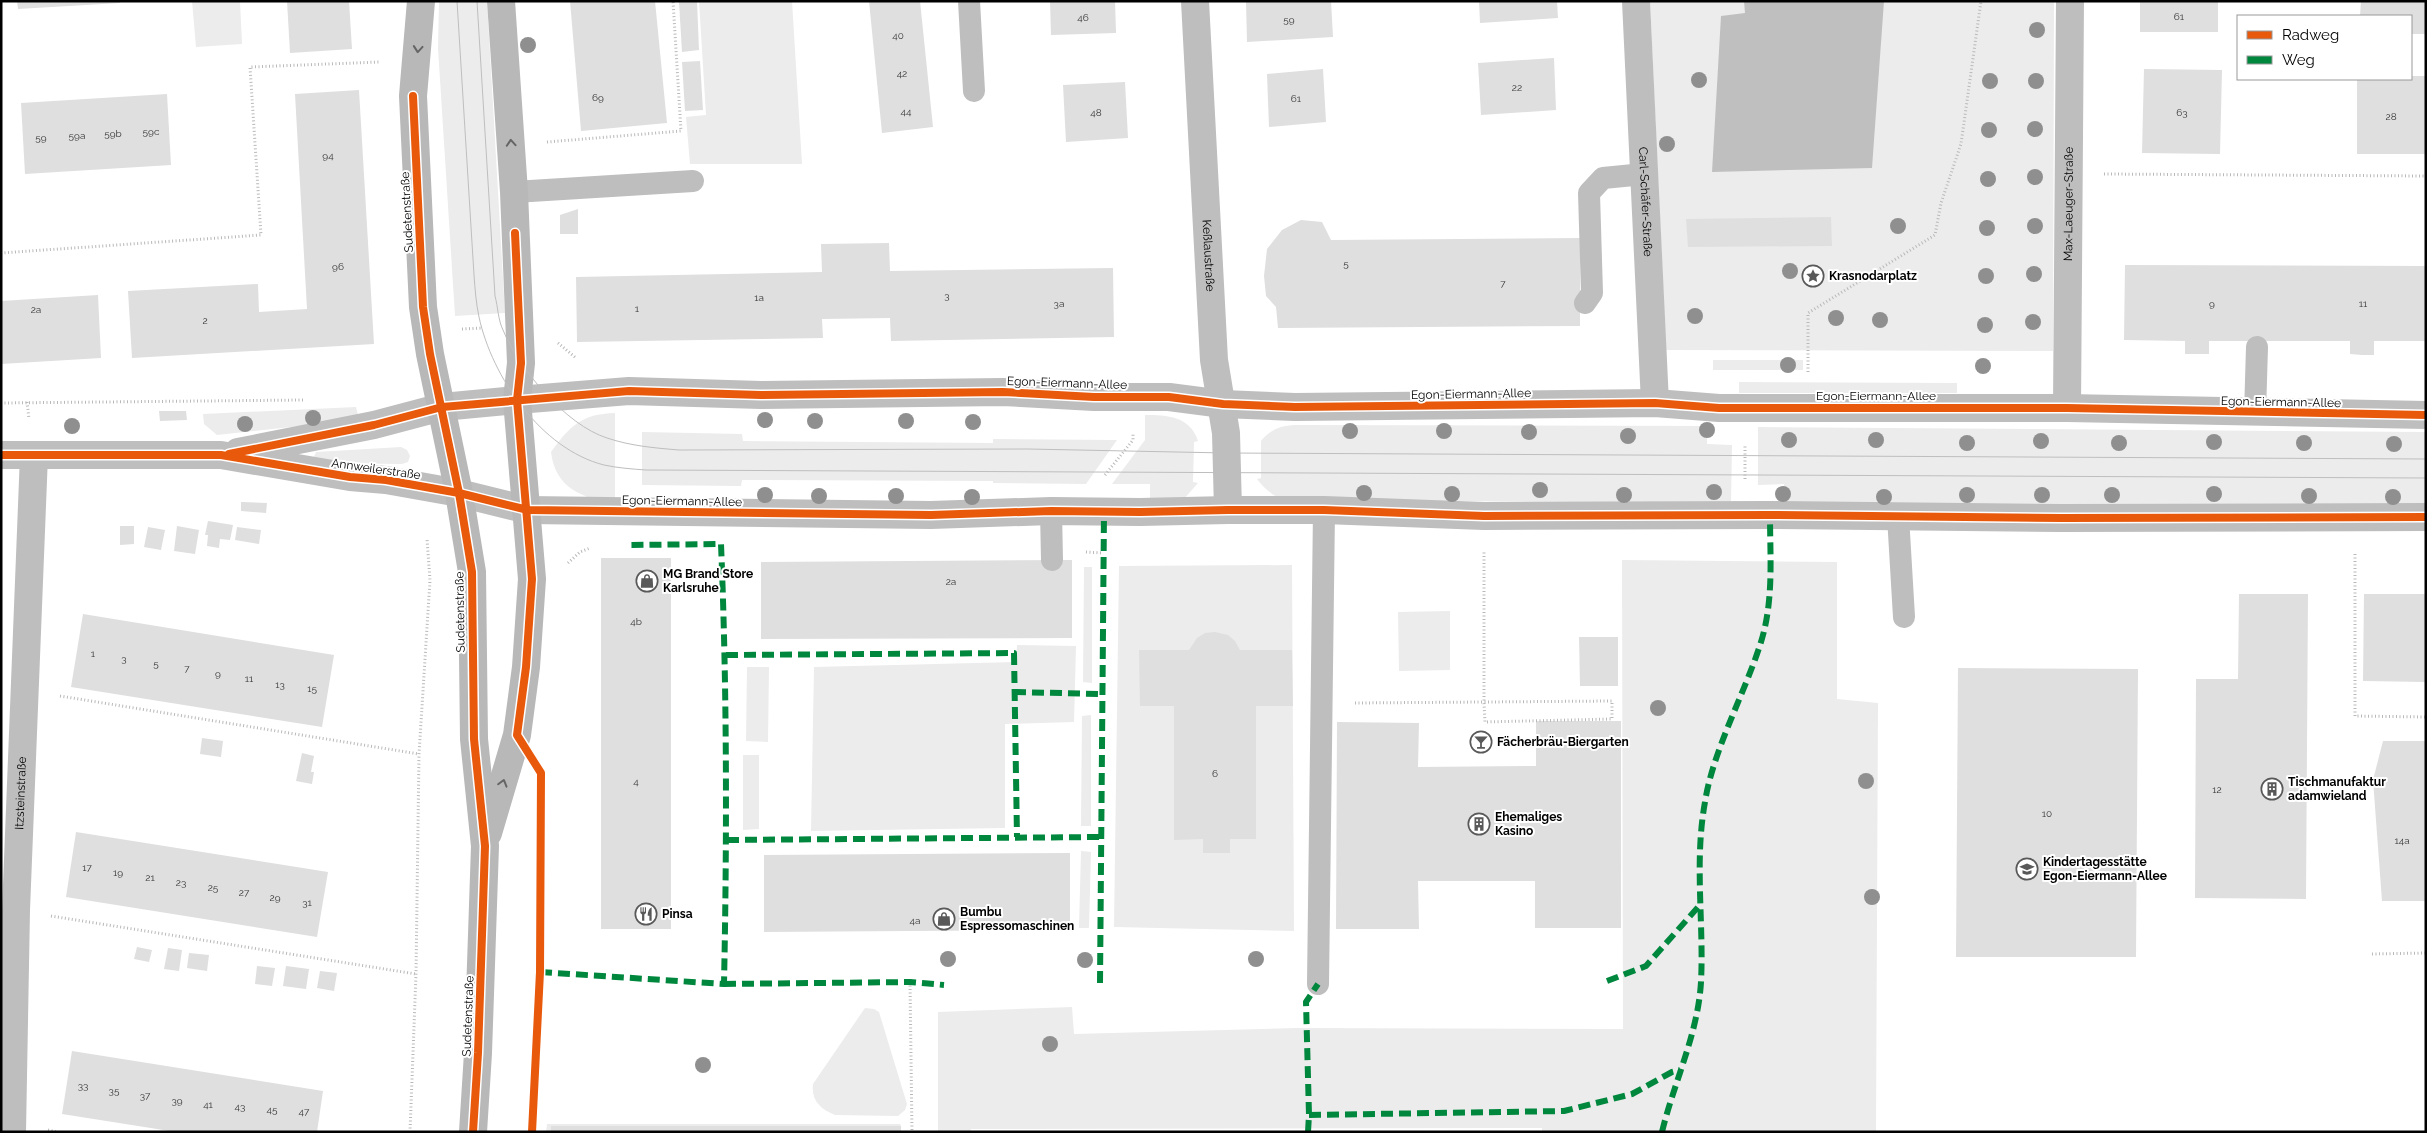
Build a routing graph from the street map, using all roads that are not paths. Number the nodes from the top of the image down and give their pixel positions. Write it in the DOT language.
graph roads {
  1 [pos="421,1"];
  2 [pos="501,1"];
  3 [pos="969,1"];
  4 [pos="1195,1"];
  5 [pos="1636,1"];
  6 [pos="2070,1"];
  7 [pos="974,90"];
  8 [pos="1644,174"];
  9 [pos="694,181"];
  10 [pos="514,192"];
  11 [pos="1585,303"];
  12 [pos="2257,347"];
  13 [pos="517,400"];
  14 [pos="1655,403"];
  15 [pos="1223,404"];
  16 [pos="442,407"];
  17 [pos="2067,408"];
  18 [pos="2255,414"];
  19 [pos="2426,416"];
  20 [pos="34,454"];
  21 [pos="1,455"];
  22 [pos="221,455"];
  23 [pos="459,493"];
  24 [pos="528,510"];
  25 [pos="1051,510"];
  26 [pos="1228,510"];
  27 [pos="1324,510"];
  28 [pos="1898,516"];
  29 [pos="2426,517"];
  30 [pos="1052,560"];
  31 [pos="1904,617"];
  32 [pos="484,846"];
  33 [pos="9,882"];
  34 [pos="1318,984"];
  35 [pos="12,1132"];
  36 [pos="472,1132"];
  1 -- 16 [label="main road, Sudetenstraße, one-way"];
  10 -- 2 [label="main road, Sudetenstraße, one-way"];
  3 -- 7 [label="lane"];
  4 -- 15 [label="street, Keßlaustraße"];
  5 -- 8 [label="street, Carl-Schäfer-Straße"];
  6 -- 17 [label="street, Max-Laeuger-Straße"];
  8 -- 11 [label="lane"];
  8 -- 14 [label="street, Carl-Schäfer-Straße"];
  9 -- 10 [label="lane"];
  10 -- 13 [label="main road, Sudetenstraße"];
  12 -- 18 [label="lane"];
  13 -- 15 [label="street, Egon-Eiermann-Allee"];
  13 -- 16 [label="street, Annweilerstraße"];
  13 -- 24 [label="main road, Sudetenstraße"];
  14 -- 15 [label="street, Egon-Eiermann-Allee"];
  14 -- 17 [label="street, Egon-Eiermann-Allee"];
  15 -- 26 [label="street, Keßlaustraße"];
  16 -- 22 [label="street, Annweilerstraße"];
  16 -- 23 [label="main road, Sudetenstraße"];
  17 -- 18 [label="street, Egon-Eiermann-Allee"];
  18 -- 19 [label="street, Egon-Eiermann-Allee"];
  20 -- 21 [label="street, Annweilerstraße"];
  20 -- 22 [label="street, Annweilerstraße"];
  20 -- 33 [label="street, Itzsteinstraße"];
  22 -- 23 [label="street, Annweilerstraße"];
  23 -- 24 [label="street, Annweilerstraße"];
  23 -- 32 [label="main road, Sudetenstraße"];
  24 -- 25 [label="street, Egon-Eiermann-Allee"];
  32 -- 24 [label="main road, Sudetenstraße, one-way"];
  25 -- 26 [label="street, Egon-Eiermann-Allee"];
  25 -- 30 [label="lane"];
  26 -- 27 [label="street, Egon-Eiermann-Allee"];
  27 -- 28 [label="street, Egon-Eiermann-Allee"];
  27 -- 34 [label="lane"];
  28 -- 29 [label="street, Egon-Eiermann-Allee"];
  28 -- 31 [label="lane"];
  32 -- 36 [label="main road, Sudetenstraße"];
  33 -- 35 [label="street, Itzsteinstraße"];
}
